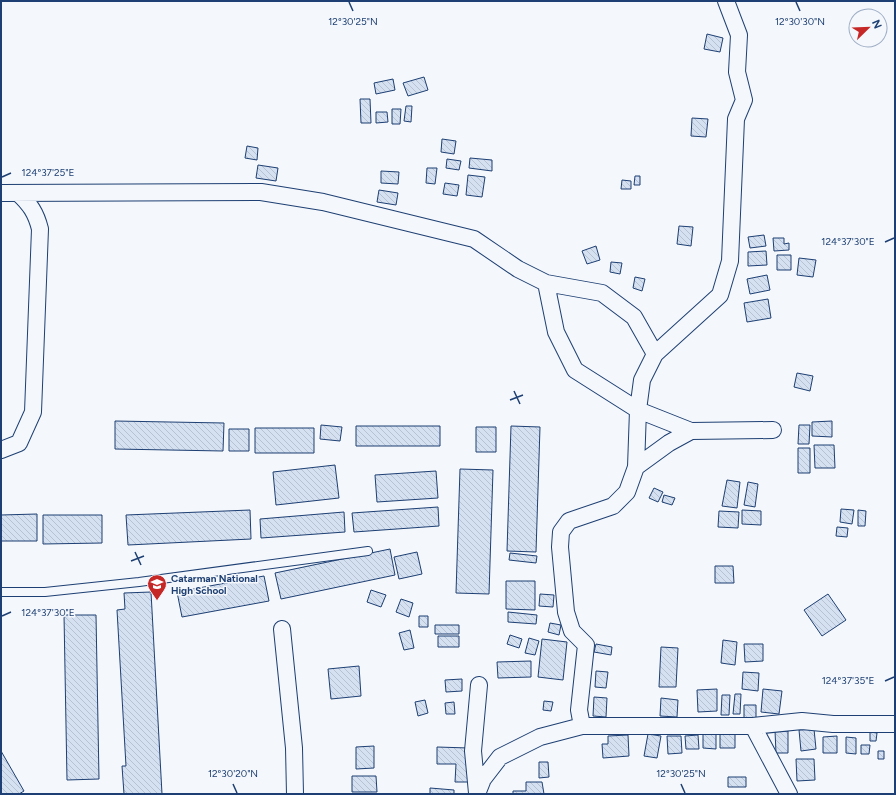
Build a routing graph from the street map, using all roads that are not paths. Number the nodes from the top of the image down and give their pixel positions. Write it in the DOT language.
graph roads {
  1 [pos="726,1"];
  2 [pos="1,193"];
  3 [pos="18,193"];
  4 [pos="546,283"];
  5 [pos="655,354"];
  6 [pos="638,410"];
  7 [pos="774,430"];
  8 [pos="691,432"];
  9 [pos="1,450"];
  10 [pos="636,467"];
  11 [pos="368,551"];
  12 [pos="1,592"];
  13 [pos="282,629"];
  14 [pos="479,685"];
  15 [pos="895,724"];
  16 [pos="582,726"];
  17 [pos="753,726"];
  18 [pos="295,794"];
  19 [pos="476,794"];
  20 [pos="789,794"];
  1 -- 5 [label="street"];
  2 -- 3 [label="street"];
  3 -- 4 [label="street"];
  3 -- 9 [label="street"];
  4 -- 5 [label="street"];
  4 -- 6 [label="street"];
  5 -- 6 [label="street"];
  6 -- 8 [label="street"];
  6 -- 10 [label="street"];
  7 -- 8 [label="street"];
  8 -- 10 [label="street"];
  10 -- 16 [label="street"];
  11 -- 12 [label="lane"];
  13 -- 18 [label="street"];
  14 -- 19 [label="street"];
  15 -- 17 [label="street"];
  16 -- 17 [label="street"];
  16 -- 19 [label="street"];
  17 -- 20 [label="street"];
}
